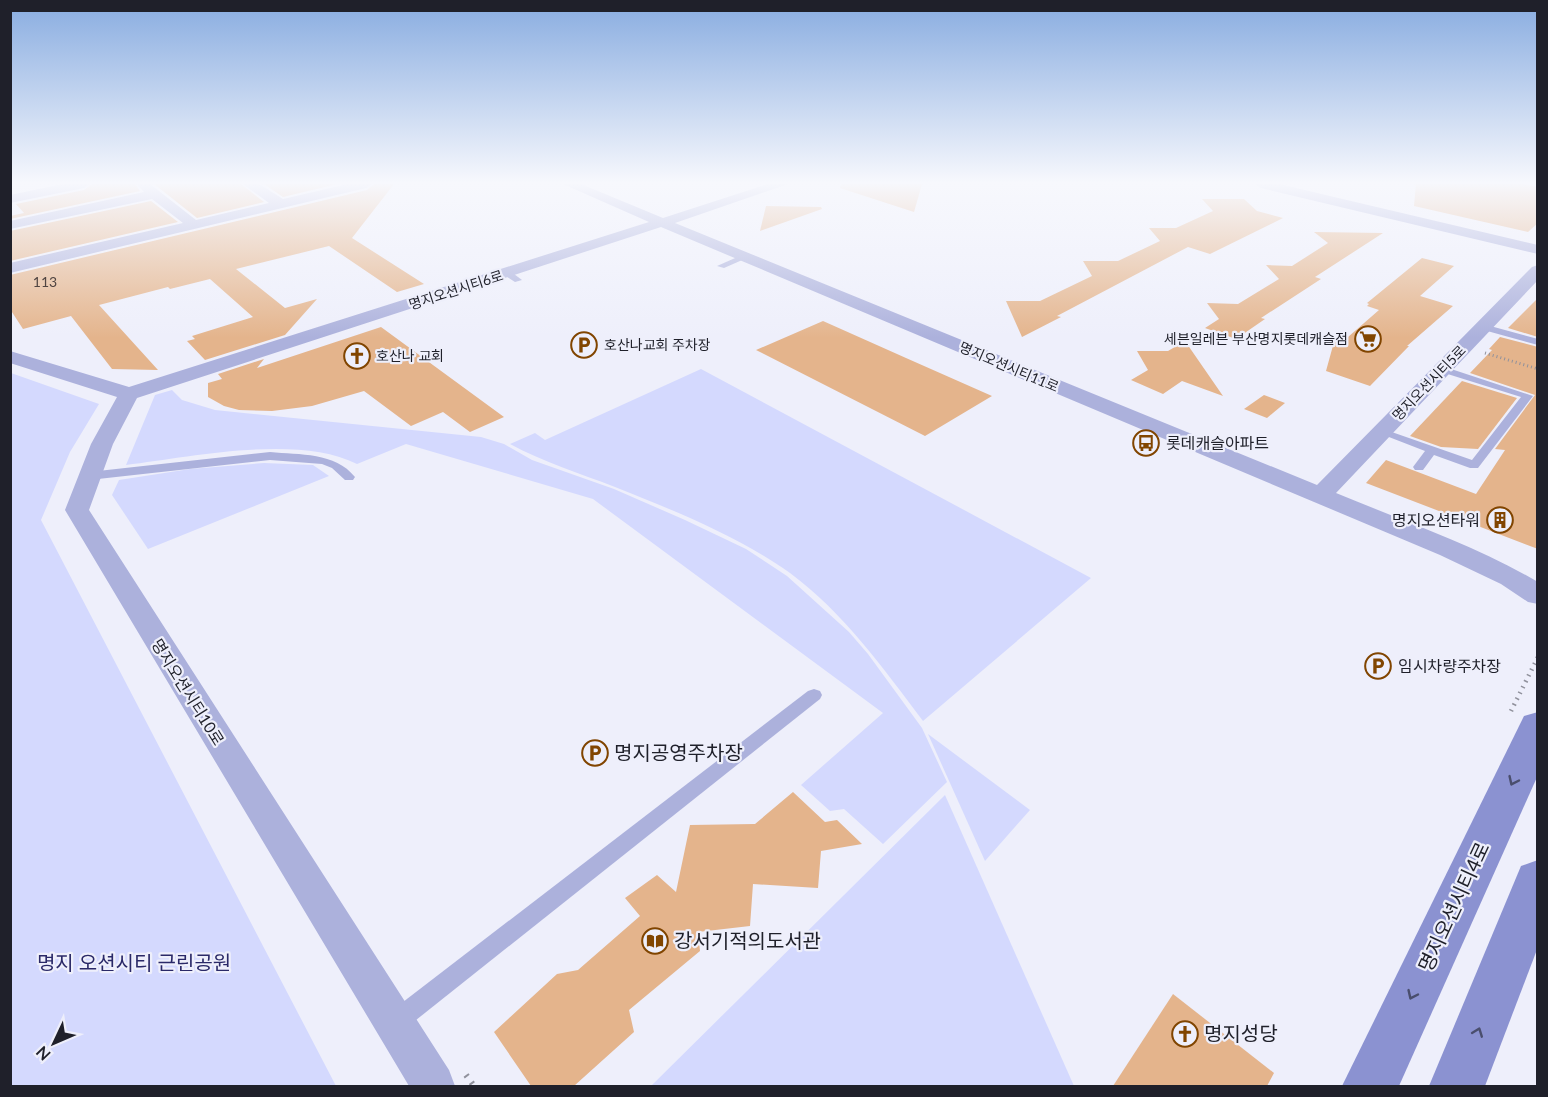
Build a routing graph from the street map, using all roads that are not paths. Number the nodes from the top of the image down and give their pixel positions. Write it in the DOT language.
graph roads {
  1 [pos="87,235"];
  2 [pos="152,235"];
  3 [pos="627,235"];
  4 [pos="692,235"];
  5 [pos="1476,235"];
  6 [pos="99,248"];
  7 [pos="1538,250"];
  8 [pos="745,257"];
  9 [pos="720,266"];
  10 [pos="10,268"];
  11 [pos="1538,270"];
  12 [pos="1483,327"];
  13 [pos="1538,342"];
  14 [pos="10,357"];
  15 [pos="1443,369"];
  16 [pos="129,394"];
  17 [pos="1382,432"];
  18 [pos="1432,450"];
  19 [pos="1419,467"];
  20 [pos="89,476"];
  21 [pos="349,477"];
  22 [pos="1320,496"];
  23 [pos="1449,549"];
  24 [pos="1538,574"];
  25 [pos="1538,595"];
  26 [pos="814,696"];
  27 [pos="1538,728"];
  28 [pos="1538,882"];
  29 [pos="394,1024"];
  30 [pos="433,1086"];
  31 [pos="1370,1086"];
  32 [pos="1457,1086"];
  1 -- 6 [label="street"];
  2 -- 6 [label="street"];
  3 -- 16 [label="street, 명지오션시티6로"];
  4 -- 8 [label="street, 명지오션시티11로"];
  5 -- 7 [label="street"];
  6 -- 10 [label="street"];
  8 -- 9 [label="lane"];
  8 -- 22 [label="street, 명지오션시티11로"];
  11 -- 12 [label="street, 명지오션시티5로"];
  12 -- 13 [label="lane"];
  12 -- 15 [label="street, 명지오션시티5로"];
  14 -- 16 [label="street"];
  15 -- 17 [label="street, 명지오션시티5로"];
  15 -- 18 [label="lane"];
  16 -- 20 [label="street, 명지오션시티10로"];
  17 -- 18 [label="lane"];
  17 -- 22 [label="street, 명지오션시티5로"];
  18 -- 19 [label="lane"];
  20 -- 21 [label="lane"];
  20 -- 29 [label="street, 명지오션시티10로"];
  22 -- 23 [label="street, 명지오션시티11로"];
  23 -- 24 [label="street"];
  23 -- 25 [label="street"];
  26 -- 29 [label="lane"];
  27 -- 31 [label="main road, 명지오션시티4로, one-way"];
  32 -- 28 [label="main road, one-way"];
  29 -- 30 [label="street, 명지오션시티10로"];
}
